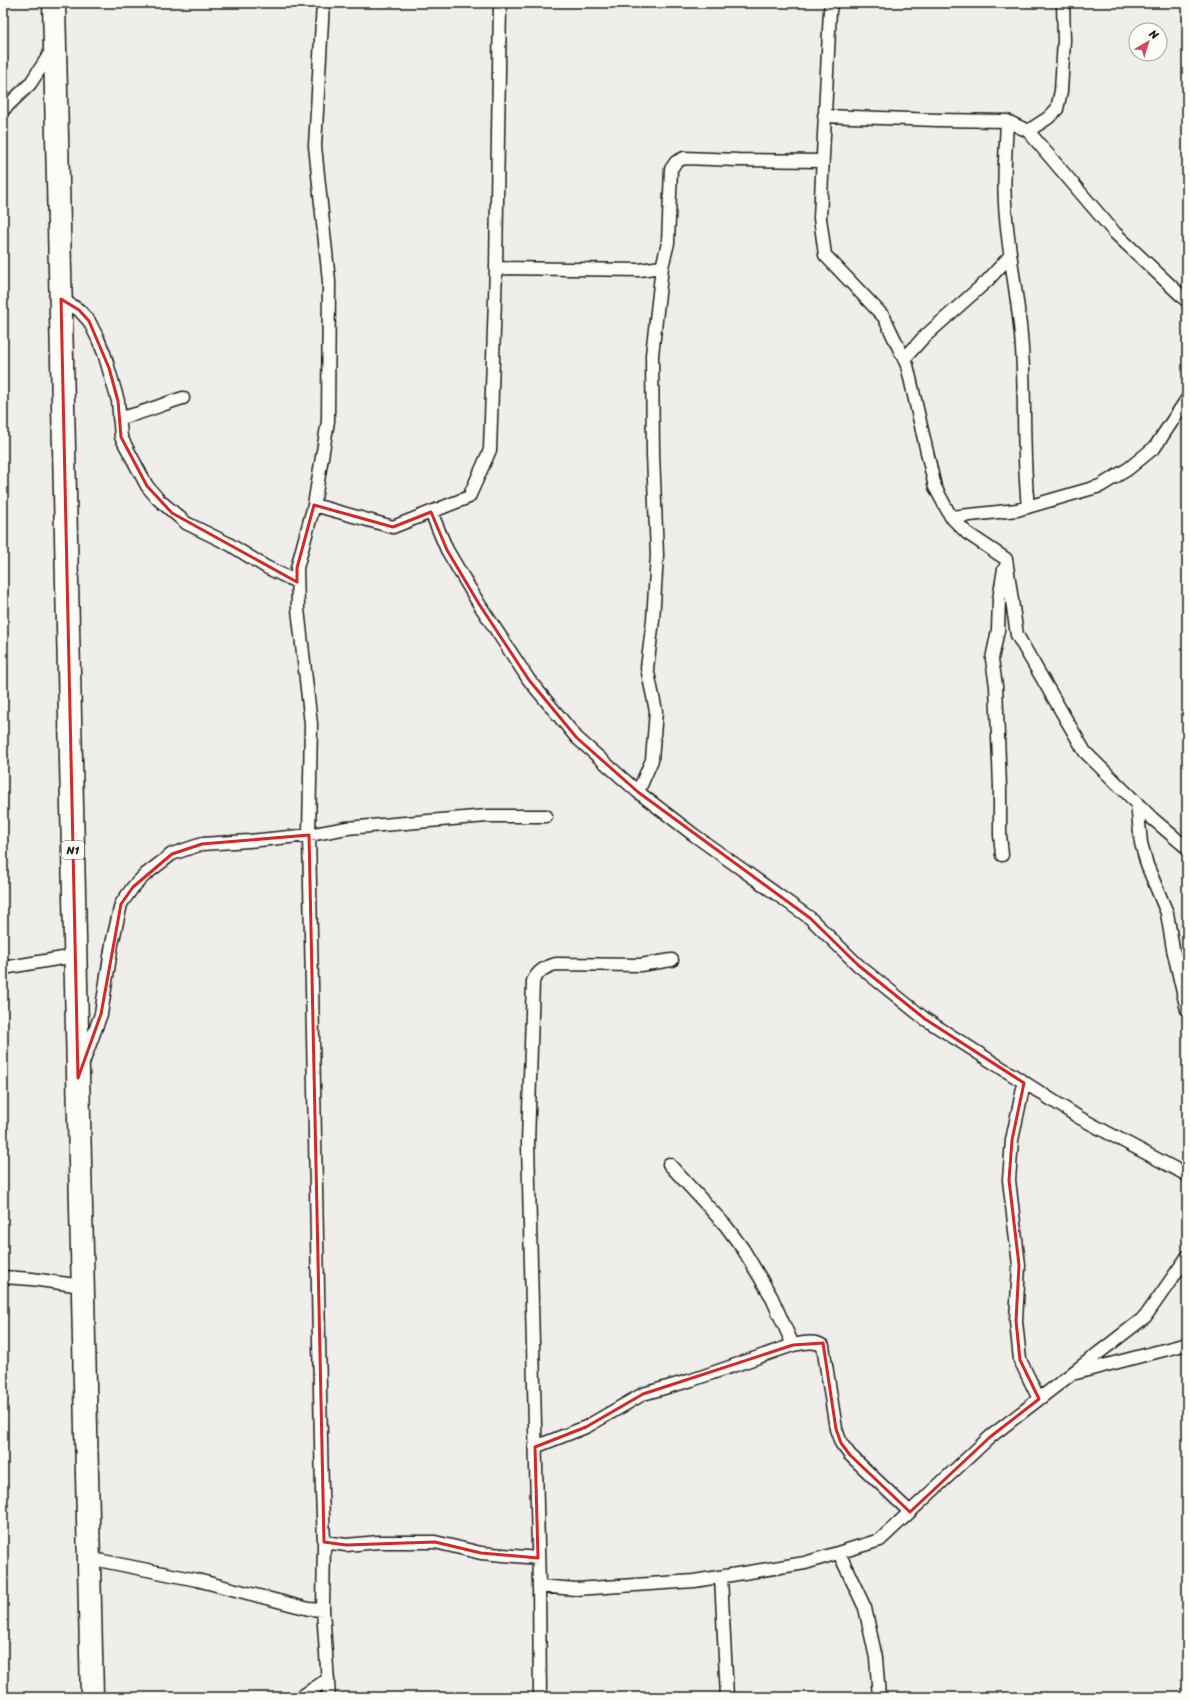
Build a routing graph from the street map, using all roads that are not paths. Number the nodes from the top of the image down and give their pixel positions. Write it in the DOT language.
graph roads {
  1 [pos="54,3"];
  2 [pos="323,3"];
  3 [pos="500,3"];
  4 [pos="832,3"];
  5 [pos="1063,3"];
  6 [pos="55,47"];
  7 [pos="3,110"];
  8 [pos="824,116"];
  9 [pos="1007,121"];
  10 [pos="1028,131"];
  11 [pos="822,161"];
  12 [pos="1010,256"];
  13 [pos="662,267"];
  14 [pos="496,268"];
  15 [pos="1185,298"];
  16 [pos="61,299"];
  17 [pos="904,359"];
  18 [pos="183,398"];
  19 [pos="1187,399"];
  20 [pos="120,418"];
  21 [pos="314,505"];
  22 [pos="1028,507"];
  23 [pos="431,512"];
  24 [pos="951,518"];
  25 [pos="1006,560"];
  26 [pos="297,582"];
  27 [pos="638,792"];
  28 [pos="1137,804"];
  29 [pos="546,816"];
  30 [pos="309,835"];
  31 [pos="1187,848"];
  32 [pos="1002,855"];
  33 [pos="75,956"];
  34 [pos="672,960"];
  35 [pos="3,968"];
  36 [pos="1187,1010"];
  37 [pos="78,1078"];
  38 [pos="1024,1083"];
  39 [pos="668,1164"];
  40 [pos="1187,1175"];
  41 [pos="1187,1257"];
  42 [pos="3,1277"];
  43 [pos="82,1286"];
  44 [pos="792,1344"];
  45 [pos="1187,1344"];
  46 [pos="1071,1374"];
  47 [pos="1039,1399"];
  48 [pos="535,1447"];
  49 [pos="910,1512"];
  50 [pos="324,1542"];
  51 [pos="839,1553"];
  52 [pos="88,1558"];
  53 [pos="538,1558"];
  54 [pos="721,1577"];
  55 [pos="539,1586"];
  56 [pos="323,1610"];
  57 [pos="328,1679"];
  58 [pos="92,1697"];
  59 [pos="301,1697"];
  60 [pos="329,1697"];
  61 [pos="540,1697"];
  62 [pos="727,1697"];
  63 [pos="879,1697"];
  1 -- 6 [label="highway, N1"];
  2 -- 21 [label="street"];
  3 -- 14 [label="street"];
  4 -- 8 [label="street"];
  5 -- 10 [label="street"];
  6 -- 7 [label="street"];
  6 -- 16 [label="highway, N1"];
  8 -- 9 [label="street"];
  8 -- 11 [label="street"];
  9 -- 10 [label="street"];
  9 -- 12 [label="street"];
  10 -- 15 [label="street"];
  11 -- 13 [label="street"];
  11 -- 17 [label="street"];
  12 -- 17 [label="street"];
  12 -- 22 [label="street"];
  13 -- 14 [label="street"];
  13 -- 27 [label="street"];
  14 -- 23 [label="street"];
  16 -- 20 [label="street"];
  16 -- 33 [label="highway, N1"];
  17 -- 24 [label="street"];
  18 -- 20 [label="street"];
  19 -- 22 [label="street"];
  20 -- 26 [label="street"];
  21 -- 23 [label="street"];
  21 -- 26 [label="street"];
  22 -- 24 [label="street"];
  23 -- 27 [label="street"];
  24 -- 25 [label="street"];
  25 -- 28 [label="street"];
  25 -- 32 [label="street"];
  26 -- 30 [label="street"];
  27 -- 38 [label="street"];
  28 -- 31 [label="street"];
  28 -- 36 [label="street"];
  29 -- 30 [label="street"];
  30 -- 37 [label="street"];
  30 -- 50 [label="street"];
  33 -- 35 [label="street"];
  33 -- 37 [label="highway, N1"];
  34 -- 48 [label="street"];
  37 -- 43 [label="highway, N1"];
  38 -- 40 [label="street"];
  38 -- 47 [label="street"];
  39 -- 44 [label="street"];
  41 -- 46 [label="street"];
  42 -- 43 [label="street"];
  43 -- 52 [label="highway, N1"];
  44 -- 48 [label="street"];
  44 -- 49 [label="street"];
  45 -- 46 [label="street"];
  46 -- 47 [label="street"];
  47 -- 49 [label="street"];
  48 -- 53 [label="street"];
  49 -- 51 [label="street"];
  50 -- 53 [label="street"];
  50 -- 56 [label="street"];
  51 -- 54 [label="street"];
  51 -- 63 [label="street"];
  52 -- 56 [label="street"];
  52 -- 58 [label="highway, N1"];
  53 -- 55 [label="street"];
  54 -- 55 [label="street"];
  54 -- 62 [label="street"];
  55 -- 61 [label="street"];
  56 -- 57 [label="street"];
  57 -- 59 [label="street"];
  57 -- 60 [label="street"];
}
